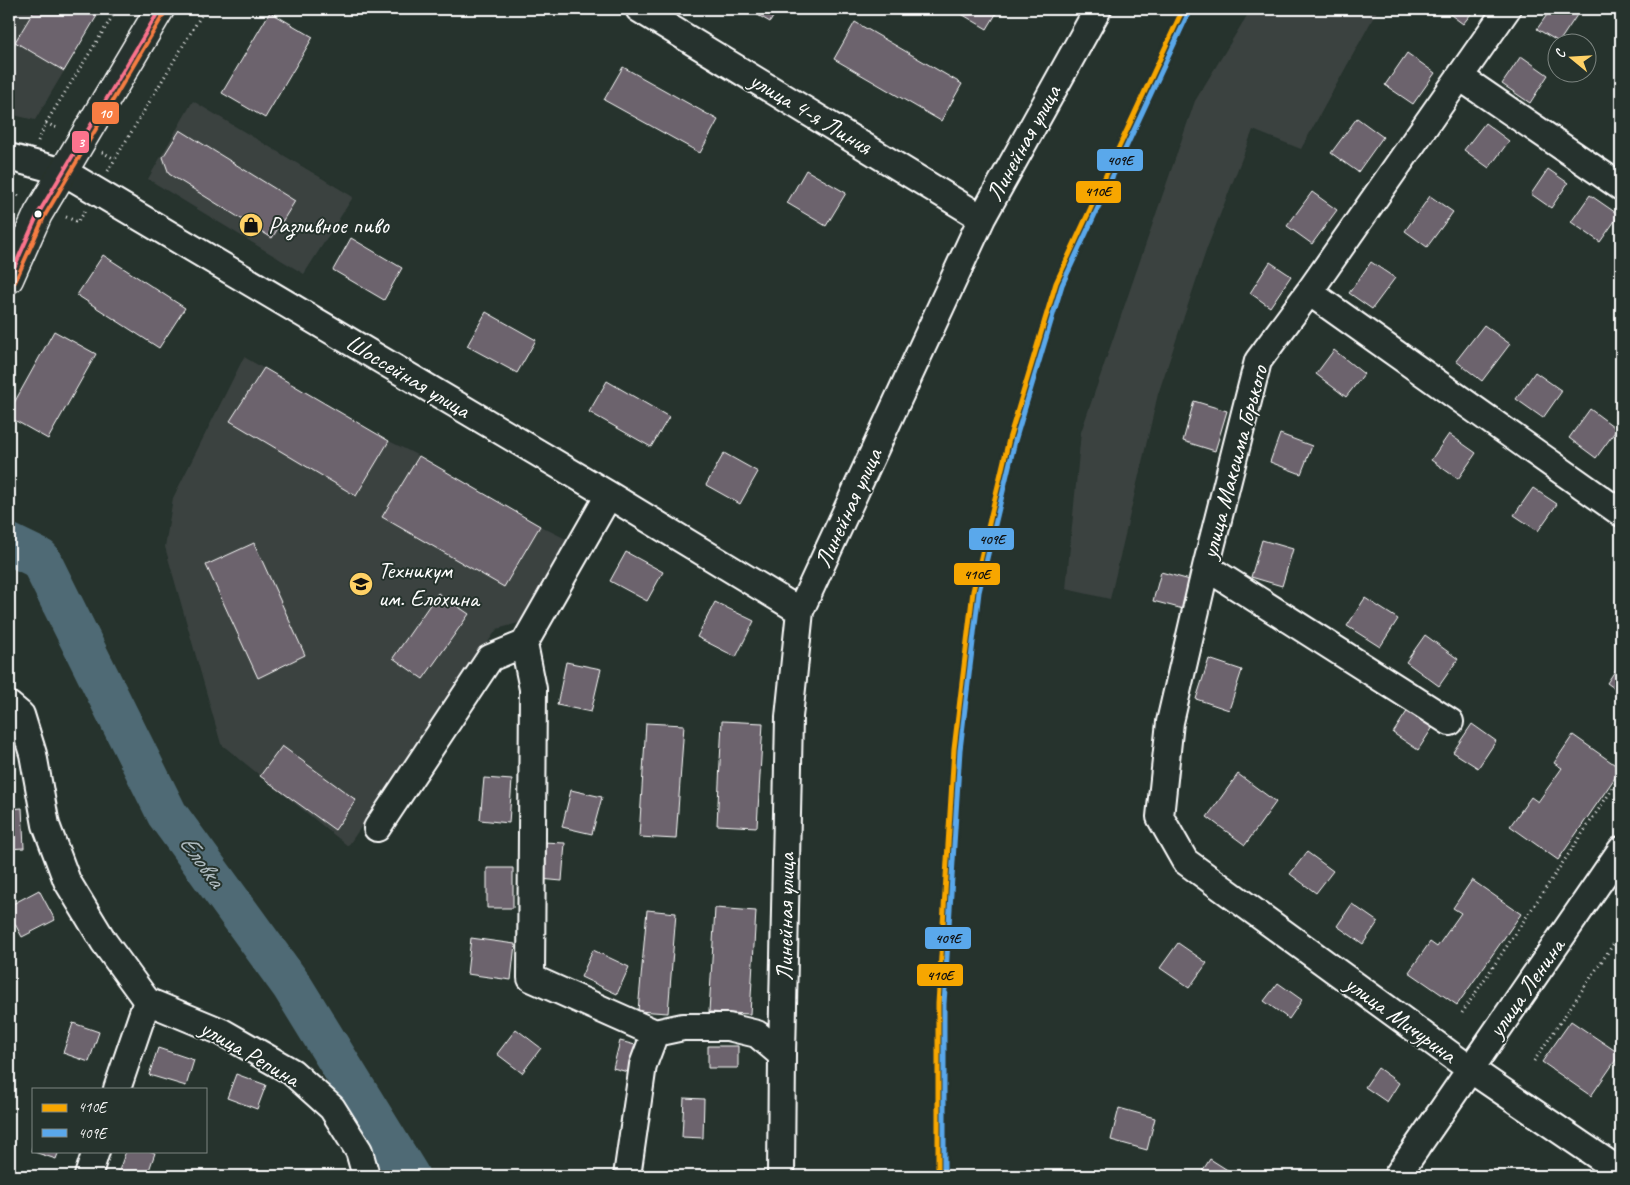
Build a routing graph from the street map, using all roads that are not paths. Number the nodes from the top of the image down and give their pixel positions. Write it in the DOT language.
graph roads {
  1 [pos="160,9"];
  2 [pos="639,9"];
  3 [pos="1098,9"];
  4 [pos="1507,9"];
  5 [pos="1460,77"];
  6 [pos="18,160"];
  7 [pos="64,172"];
  8 [pos="1621,187"];
  9 [pos="982,218"];
  10 [pos="9,278"];
  11 [pos="1309,292"];
  12 [pos="609,495"];
  13 [pos="1621,513"];
  14 [pos="1206,567"];
  15 [pos="800,611"];
  16 [pos="524,644"];
  17 [pos="9,705"];
  18 [pos="1450,722"];
  19 [pos="377,828"];
  20 [pos="1621,850"];
  21 [pos="1185,861"];
  22 [pos="147,1001"];
  23 [pos="655,1033"];
  24 [pos="782,1055"];
  25 [pos="1470,1069"];
  26 [pos="118,1088"];
  27 [pos="96,1152"];
  28 [pos="1621,1172"];
  29 [pos="88,1176"];
  30 [pos="366,1176"];
  31 [pos="627,1176"];
  32 [pos="782,1176"];
  33 [pos="1397,1176"];
  1 -- 7 [label="main road"];
  2 -- 9 [label="street, улица 4-я Линия"];
  3 -- 9 [label="street, Линейная улица"];
  4 -- 5 [label="street, улица Максима Горького"];
  5 -- 8 [label="street"];
  5 -- 11 [label="street, улица Максима Горького"];
  6 -- 7 [label="street, Шоссейная улица"];
  7 -- 10 [label="main road"];
  7 -- 12 [label="street, Шоссейная улица"];
  9 -- 15 [label="street, Линейная улица"];
  11 -- 13 [label="street"];
  11 -- 14 [label="street, улица Максима Горького"];
  12 -- 15 [label="street, Шоссейная улица"];
  12 -- 16 [label="street"];
  14 -- 18 [label="street"];
  14 -- 21 [label="street, улица Максима Горького"];
  15 -- 24 [label="street, Линейная улица"];
  16 -- 19 [label="street"];
  16 -- 23 [label="street"];
  17 -- 22 [label="street"];
  20 -- 25 [label="street, улица Ленина"];
  21 -- 25 [label="street, улица Мичурина"];
  22 -- 26 [label="street"];
  22 -- 30 [label="street, улица Репина"];
  23 -- 24 [label="street"];
  23 -- 31 [label="street"];
  24 -- 32 [label="street, Линейная улица"];
  25 -- 28 [label="street, улица Мичурина"];
  25 -- 33 [label="street, улица Ленина"];
  27 -- 29 [label="street"];
}
